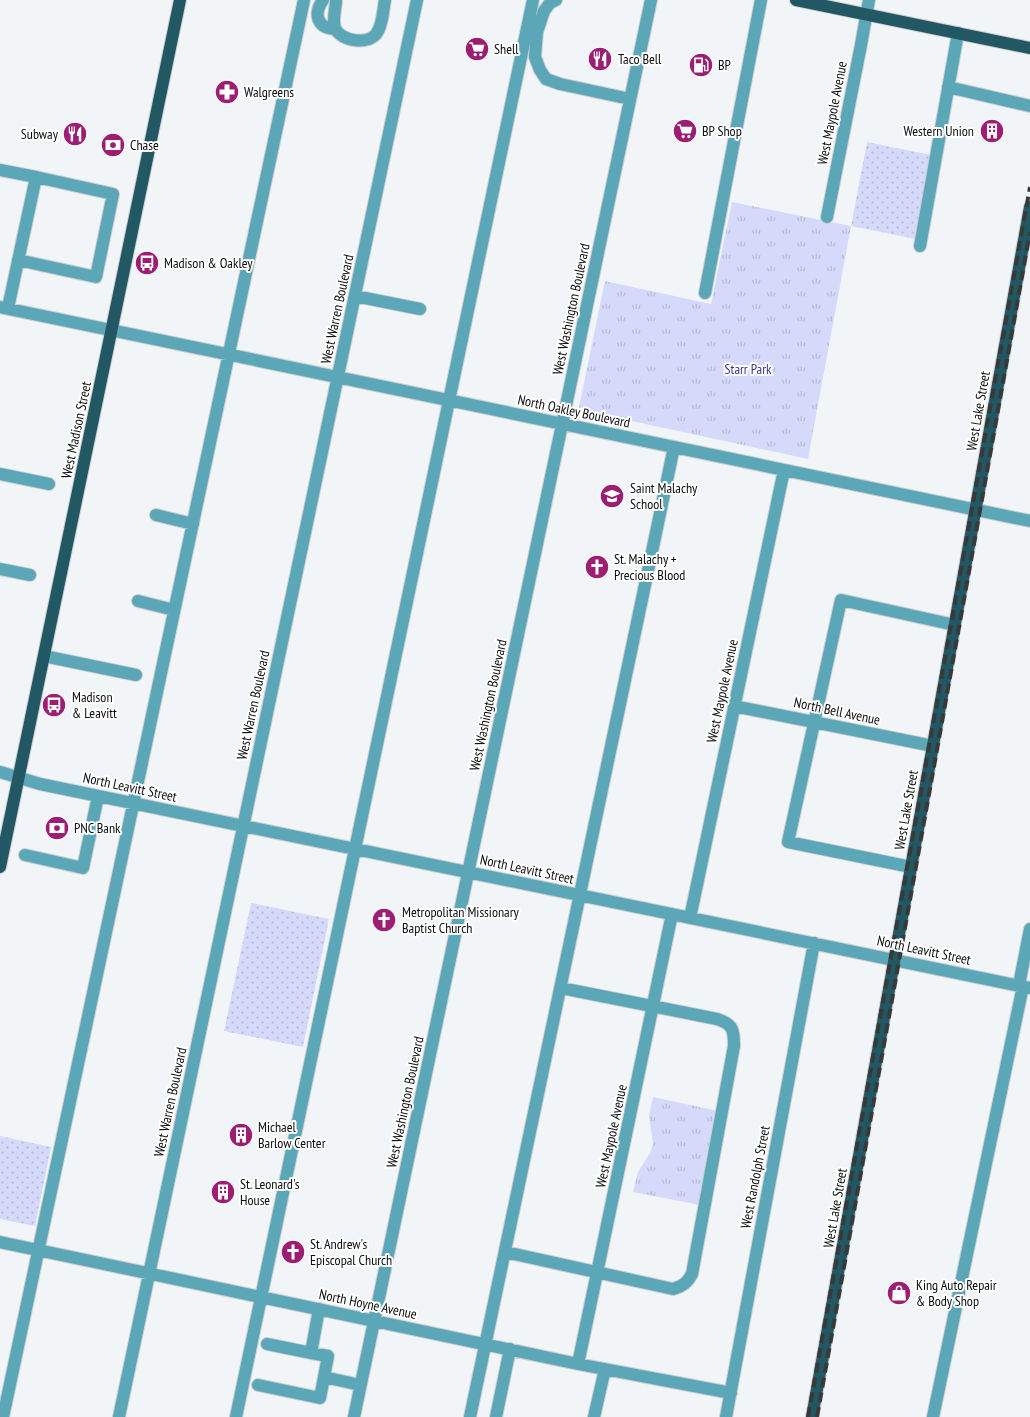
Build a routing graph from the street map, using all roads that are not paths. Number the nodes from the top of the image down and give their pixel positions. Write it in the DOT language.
graph roads {
  1 [pos="180,0"];
  2 [pos="304,0"];
  3 [pos="323,0"];
  4 [pos="336,0"];
  5 [pos="385,0"];
  6 [pos="417,0"];
  7 [pos="533,0"];
  8 [pos="556,0"];
  9 [pos="651,0"];
  10 [pos="761,0"];
  11 [pos="796,0"];
  12 [pos="869,0"];
  13 [pos="867,14"];
  14 [pos="336,29"];
  15 [pos="958,33"];
  16 [pos="1030,48"];
  17 [pos="948,87"];
  18 [pos="630,100"];
  19 [pos="1030,106"];
  20 [pos="0,170"];
  21 [pos="36,177"];
  22 [pos="1030,208"];
  23 [pos="827,217"];
  24 [pos="920,246"];
  25 [pos="18,260"];
  26 [pos="704,293"];
  27 [pos="355,296"];
  28 [pos="4,308"];
  29 [pos="420,309"];
  30 [pos="112,330"];
  31 [pos="228,355"];
  32 [pos="338,377"];
  33 [pos="449,400"];
  34 [pos="562,424"];
  35 [pos="674,447"];
  36 [pos="784,470"];
  37 [pos="0,474"];
  38 [pos="49,484"];
  39 [pos="976,510"];
  40 [pos="156,515"];
  41 [pos="1030,521"];
  42 [pos="193,524"];
  43 [pos="0,568"];
  44 [pos="30,575"];
  45 [pos="138,601"];
  46 [pos="174,610"];
  47 [pos="955,625"];
  48 [pos="44,656"];
  49 [pos="136,675"];
  50 [pos="734,706"];
  51 [pos="814,722"];
  52 [pos="933,746"];
  53 [pos="0,772"];
  54 [pos="19,778"];
  55 [pos="98,796"];
  56 [pos="133,803"];
  57 [pos="244,826"];
  58 [pos="354,849"];
  59 [pos="25,855"];
  60 [pos="0,867"];
  61 [pos="911,867"];
  62 [pos="468,872"];
  63 [pos="580,895"];
  64 [pos="672,914"];
  65 [pos="690,918"];
  66 [pos="1030,929"];
  67 [pos="814,943"];
  68 [pos="895,960"];
  69 [pos="1024,986"];
  70 [pos="561,988"];
  71 [pos="653,1007"];
  72 [pos="0,1242"];
  73 [pos="39,1250"];
  74 [pos="506,1252"];
  75 [pos="149,1273"];
  76 [pos="598,1273"];
  77 [pos="261,1297"];
  78 [pos="320,1309"];
  79 [pos="374,1321"];
  80 [pos="267,1344"];
  81 [pos="486,1344"];
  82 [pos="510,1349"];
  83 [pos="311,1352"];
  84 [pos="578,1364"];
  85 [pos="605,1369"];
  86 [pos="324,1377"];
  87 [pos="258,1385"];
  88 [pos="360,1385"];
  89 [pos="731,1393"];
  90 [pos="3,1417"];
  91 [pos="119,1417"];
  92 [pos="236,1417"];
  93 [pos="354,1417"];
  94 [pos="470,1417"];
  95 [pos="496,1417"];
  96 [pos="594,1417"];
  97 [pos="726,1417"];
  98 [pos="812,1417"];
  99 [pos="933,1417"];
  1 -- 30 [label="main road, West Madison Street"];
  2 -- 31 [label="street"];
  3 -- 14 [label="street"];
  4 -- 14 [label="street"];
  5 -- 14 [label="street"];
  6 -- 27 [label="street, West Warren Boulevard"];
  7 -- 33 [label="street"];
  8 -- 18 [label="street"];
  9 -- 18 [label="street, West Washington Boulevard"];
  10 -- 26 [label="street"];
  11 -- 13 [label="main road"];
  12 -- 13 [label="street, West Maypole Avenue"];
  13 -- 15 [label="main road"];
  13 -- 23 [label="street, West Maypole Avenue"];
  15 -- 16 [label="main road"];
  15 -- 17 [label="street"];
  17 -- 19 [label="street"];
  17 -- 24 [label="street"];
  18 -- 34 [label="street, West Washington Boulevard"];
  20 -- 21 [label="street"];
  21 -- 25 [label="street"];
  21 -- 25 [label="street"];
  22 -- 39 [label="main road, West Lake Street"];
  25 -- 28 [label="street"];
  27 -- 29 [label="street"];
  27 -- 32 [label="street, West Warren Boulevard"];
  28 -- 30 [label="street, North Oakley Boulevard"];
  30 -- 31 [label="street, North Oakley Boulevard"];
  30 -- 48 [label="main road, West Madison Street"];
  31 -- 32 [label="street, North Oakley Boulevard"];
  31 -- 42 [label="street"];
  32 -- 33 [label="street, North Oakley Boulevard"];
  32 -- 57 [label="street, West Warren Boulevard"];
  33 -- 34 [label="street, North Oakley Boulevard"];
  33 -- 58 [label="street"];
  34 -- 35 [label="street, North Oakley Boulevard"];
  34 -- 62 [label="street, West Washington Boulevard"];
  35 -- 36 [label="street, North Oakley Boulevard"];
  35 -- 63 [label="street"];
  36 -- 39 [label="street, North Oakley Boulevard"];
  36 -- 50 [label="street, West Maypole Avenue"];
  37 -- 38 [label="street"];
  39 -- 41 [label="street, North Oakley Boulevard"];
  39 -- 47 [label="main road, West Lake Street"];
  40 -- 42 [label="street"];
  42 -- 46 [label="street"];
  43 -- 44 [label="street"];
  45 -- 46 [label="street"];
  46 -- 56 [label="street"];
  47 -- 51 [label="street"];
  47 -- 52 [label="main road, West Lake Street"];
  48 -- 49 [label="street"];
  48 -- 54 [label="main road, West Madison Street"];
  50 -- 51 [label="street, North Bell Avenue"];
  50 -- 65 [label="street, West Maypole Avenue"];
  51 -- 52 [label="street, North Bell Avenue"];
  51 -- 61 [label="street"];
  52 -- 61 [label="main road, West Lake Street"];
  53 -- 54 [label="street, North Leavitt Street"];
  54 -- 55 [label="street, North Leavitt Street"];
  54 -- 60 [label="main road, West Madison Street"];
  55 -- 56 [label="street, North Leavitt Street"];
  55 -- 59 [label="street"];
  56 -- 57 [label="street, North Leavitt Street"];
  56 -- 73 [label="street"];
  57 -- 58 [label="street, North Leavitt Street"];
  57 -- 75 [label="street, West Warren Boulevard"];
  58 -- 62 [label="street, North Leavitt Street"];
  58 -- 77 [label="street"];
  61 -- 68 [label="main road, West Lake Street"];
  62 -- 63 [label="street, North Leavitt Street"];
  62 -- 79 [label="street, West Washington Boulevard"];
  63 -- 64 [label="street, North Leavitt Street"];
  63 -- 70 [label="street"];
  64 -- 65 [label="street, North Leavitt Street"];
  64 -- 71 [label="street, West Maypole Avenue"];
  65 -- 67 [label="street, North Leavitt Street"];
  66 -- 69 [label="street"];
  67 -- 68 [label="street, North Leavitt Street"];
  67 -- 89 [label="street, West Randolph Street"];
  68 -- 69 [label="street, North Leavitt Street"];
  68 -- 98 [label="main road, West Lake Street"];
  69 -- 99 [label="street"];
  70 -- 71 [label="street"];
  70 -- 74 [label="street"];
  71 -- 76 [label="street, West Maypole Avenue"];
  71 -- 76 [label="street"];
  72 -- 73 [label="street, North Hoyne Avenue"];
  73 -- 75 [label="street, North Hoyne Avenue"];
  73 -- 90 [label="street"];
  74 -- 76 [label="street"];
  74 -- 81 [label="street"];
  75 -- 77 [label="street, North Hoyne Avenue"];
  75 -- 91 [label="street, West Warren Boulevard"];
  76 -- 84 [label="street, West Maypole Avenue"];
  77 -- 78 [label="street, North Hoyne Avenue"];
  77 -- 92 [label="street"];
  78 -- 79 [label="street, North Hoyne Avenue"];
  78 -- 83 [label="street"];
  79 -- 81 [label="street, North Hoyne Avenue"];
  79 -- 88 [label="street, West Washington Boulevard"];
  80 -- 83 [label="street"];
  81 -- 82 [label="street, North Hoyne Avenue"];
  81 -- 94 [label="street"];
  82 -- 84 [label="street, North Hoyne Avenue"];
  82 -- 95 [label="street"];
  83 -- 86 [label="street"];
  84 -- 85 [label="street, North Hoyne Avenue"];
  85 -- 89 [label="street, North Hoyne Avenue"];
  85 -- 96 [label="street"];
  86 -- 87 [label="street"];
  86 -- 88 [label="street"];
  88 -- 93 [label="street, West Washington Boulevard"];
  89 -- 97 [label="street, West Randolph Street"];
}
